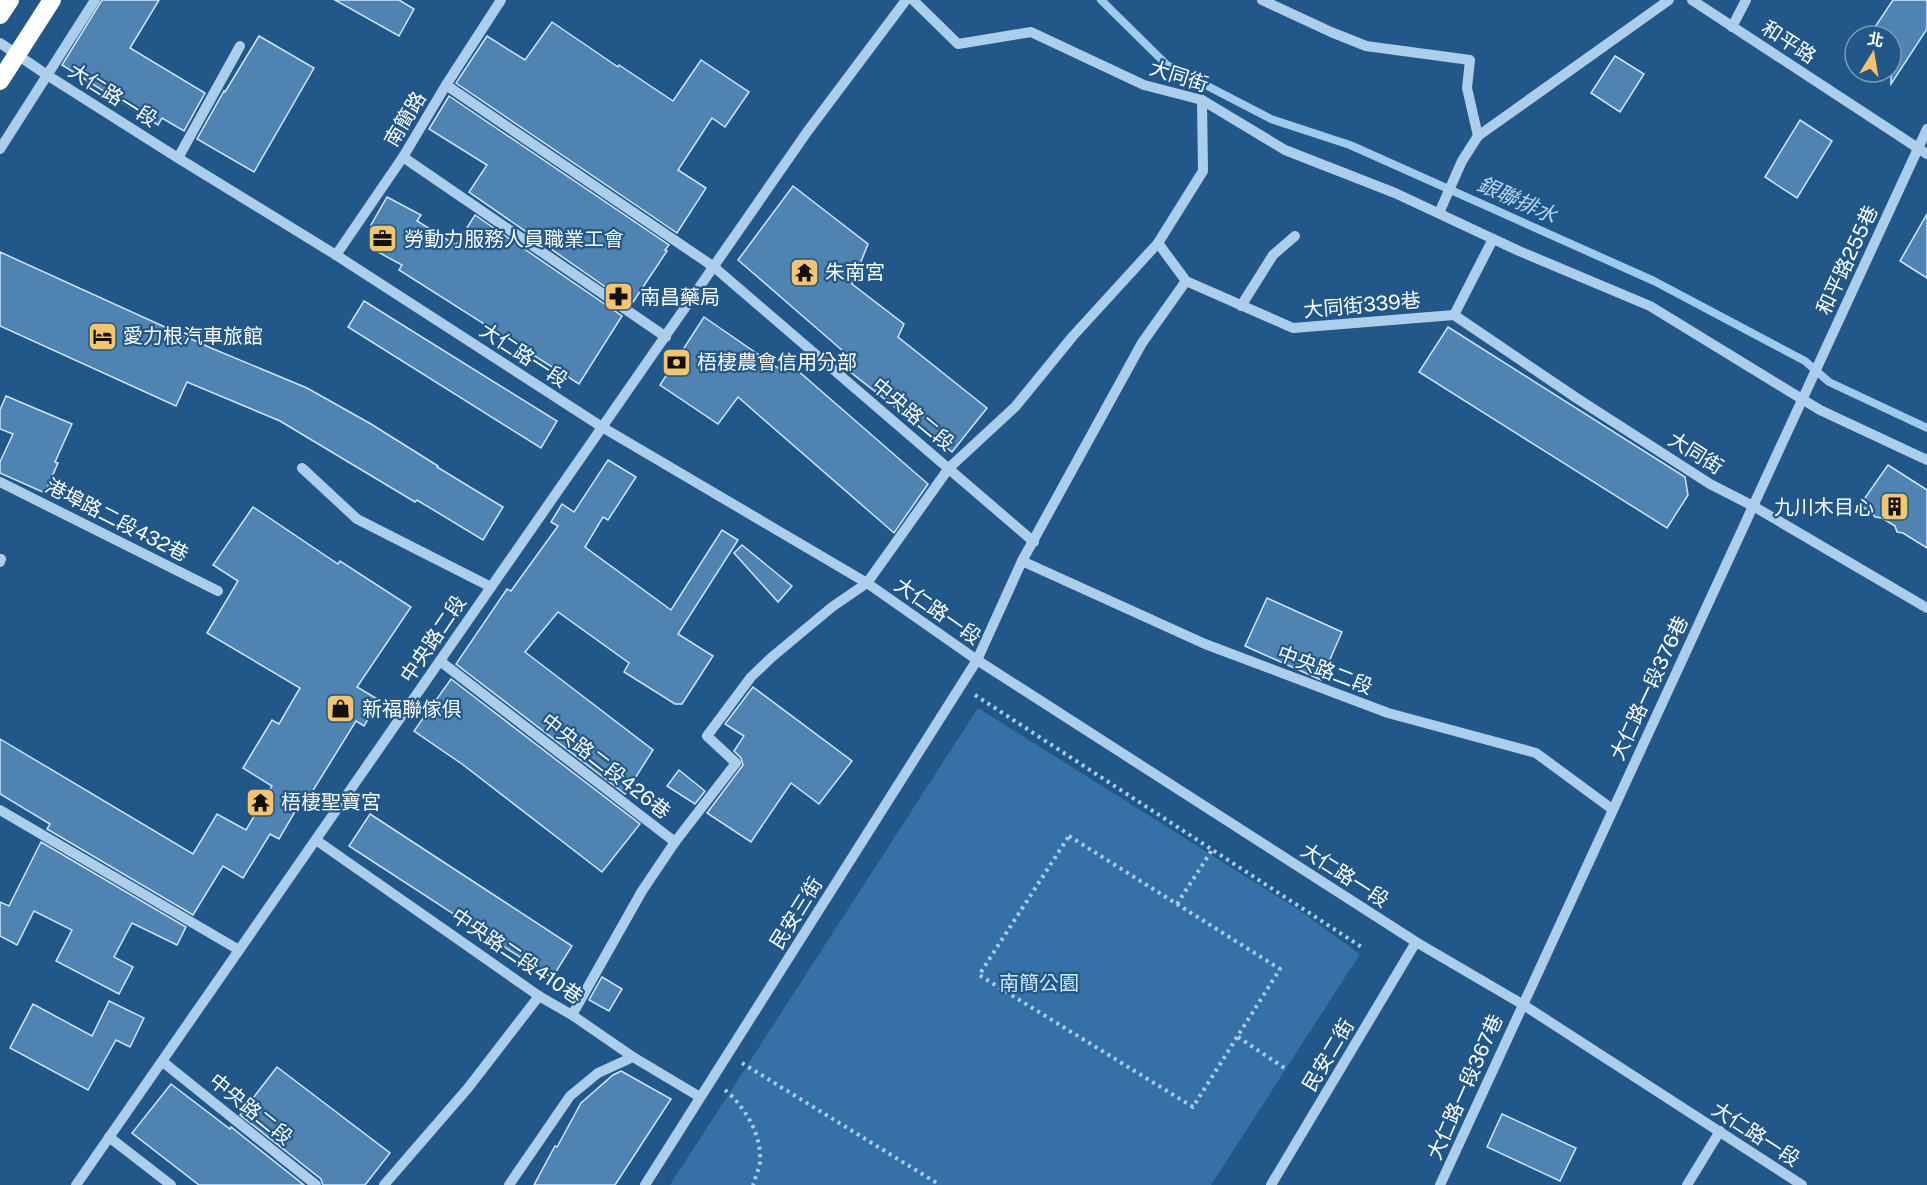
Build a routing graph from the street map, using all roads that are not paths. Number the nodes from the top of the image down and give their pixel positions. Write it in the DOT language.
graph roads {
  1 [pos="10,0"];
  2 [pos="52,0"];
  3 [pos="95,0"];
  4 [pos="501,0"];
  5 [pos="906,0"];
  6 [pos="913,0"];
  7 [pos="1262,0"];
  8 [pos="1669,0"];
  9 [pos="1692,0"];
  10 [pos="1746,0"];
  11 [pos="0,15"];
  12 [pos="1732,27"];
  13 [pos="0,43"];
  14 [pos="240,46"];
  15 [pos="47,75"];
  16 [pos="0,81"];
  17 [pos="446,85"];
  18 [pos="1202,100"];
  19 [pos="1927,129"];
  20 [pos="1478,136"];
  21 [pos="0,149"];
  22 [pos="1923,151"];
  23 [pos="403,157"];
  24 [pos="178,158"];
  25 [pos="1439,213"];
  26 [pos="1295,236"];
  27 [pos="1493,239"];
  28 [pos="1158,243"];
  29 [pos="336,255"];
  30 [pos="714,267"];
  31 [pos="1186,281"];
  32 [pos="1241,306"];
  33 [pos="1454,315"];
  34 [pos="666,337"];
  35 [pos="1808,387"];
  36 [pos="1802,399"];
  37 [pos="602,427"];
  38 [pos="1927,460"];
  39 [pos="302,468"];
  40 [pos="950,468"];
  41 [pos="0,482"];
  42 [pos="1753,506"];
  43 [pos="1034,542"];
  44 [pos="1022,561"];
  45 [pos="867,583"];
  46 [pos="491,587"];
  47 [pos="218,591"];
  48 [pos="1927,608"];
  49 [pos="977,660"];
  50 [pos="440,661"];
  51 [pos="1612,809"];
  52 [pos="0,810"];
  53 [pos="316,840"];
  54 [pos="675,842"];
  55 [pos="1416,942"];
  56 [pos="239,950"];
  57 [pos="539,996"];
  58 [pos="1522,1004"];
  59 [pos="573,1015"];
  60 [pos="633,1057"];
  61 [pos="163,1062"];
  62 [pos="700,1097"];
  63 [pos="1720,1131"];
  64 [pos="109,1137"];
  65 [pos="76,1185"];
  66 [pos="171,1185"];
  67 [pos="316,1185"];
  68 [pos="384,1185"];
  69 [pos="509,1185"];
  70 [pos="645,1185"];
  71 [pos="1271,1185"];
  72 [pos="1440,1185"];
  73 [pos="1687,1185"];
  74 [pos="1802,1185"];
  1 -- 11 [label="highway"];
  2 -- 16 [label="highway, bridge"];
  3 -- 15 [label="street"];
  4 -- 17 [label="street, 南簡路"];
  5 -- 30 [label="street, 中央路二段"];
  6 -- 18 [label="street, 大同街"];
  7 -- 20 [label="street"];
  8 -- 20 [label="street"];
  9 -- 12 [label="street, 和平路"];
  10 -- 12 [label="street"];
  12 -- 22 [label="street, 和平路"];
  13 -- 15 [label="street, 大仁路一段"];
  14 -- 24 [label="street"];
  15 -- 21 [label="street"];
  15 -- 24 [label="street, 大仁路一段"];
  17 -- 23 [label="street, 南簡路"];
  17 -- 30 [label="street"];
  18 -- 25 [label="street, 大同街"];
  18 -- 28 [label="street"];
  19 -- 22 [label="street, 和平路255巷"];
  20 -- 25 [label="street"];
  22 -- 35 [label="street, 和平路255巷"];
  23 -- 29 [label="street, 南簡路"];
  23 -- 34 [label="street"];
  24 -- 29 [label="street, 大仁路一段"];
  25 -- 27 [label="street, 大同街"];
  26 -- 32 [label="street"];
  27 -- 33 [label="street"];
  27 -- 36 [label="street, 大同街"];
  28 -- 31 [label="street, 大同街339巷"];
  28 -- 40 [label="street"];
  29 -- 37 [label="street, 大仁路一段"];
  30 -- 34 [label="street, 中央路二段"];
  30 -- 40 [label="street, 中央路二段"];
  31 -- 32 [label="street, 大同街339巷"];
  31 -- 43 [label="street"];
  32 -- 33 [label="street, 大同街339巷"];
  33 -- 42 [label="street, 大同街"];
  34 -- 37 [label="street, 中央路二段"];
  35 -- 36 [label="street, 大仁路一段376巷"];
  36 -- 38 [label="street"];
  36 -- 42 [label="street, 大仁路一段376巷"];
  37 -- 45 [label="street, 大仁路一段"];
  37 -- 46 [label="street, 中央路二段"];
  39 -- 46 [label="street"];
  40 -- 43 [label="street, 中央路二段"];
  40 -- 45 [label="street"];
  41 -- 47 [label="street, 港埠路二段432巷"];
  42 -- 48 [label="street, 大同街"];
  42 -- 51 [label="street, 大仁路一段376巷"];
  43 -- 44 [label="street"];
  44 -- 49 [label="street"];
  44 -- 51 [label="street, 中央路二段"];
  45 -- 49 [label="street, 大仁路一段"];
  45 -- 54 [label="street"];
  46 -- 50 [label="street, 中央路二段"];
  49 -- 55 [label="street, 大仁路一段"];
  49 -- 62 [label="street, 民安三街"];
  50 -- 53 [label="street, 中央路二段"];
  50 -- 54 [label="street, 中央路二段426巷"];
  51 -- 58 [label="street, 大仁路一段376巷"];
  52 -- 56 [label="street"];
  53 -- 56 [label="street, 中央路二段"];
  53 -- 57 [label="street, 中央路二段410巷"];
  54 -- 59 [label="street, 中央路二段426巷"];
  55 -- 58 [label="street, 大仁路一段"];
  55 -- 71 [label="street, 民安二街"];
  56 -- 61 [label="street, 中央路二段"];
  57 -- 59 [label="street, 中央路二段410巷"];
  57 -- 68 [label="street"];
  58 -- 63 [label="street, 大仁路一段"];
  58 -- 72 [label="street, 大仁路一段367巷"];
  59 -- 60 [label="street, 中央路二段410巷"];
  60 -- 62 [label="street, 中央路二段410巷"];
  60 -- 69 [label="street"];
  61 -- 64 [label="street, 中央路二段"];
  61 -- 67 [label="street, 中央路二段"];
  62 -- 70 [label="street, 民安三街"];
  63 -- 73 [label="street"];
  63 -- 74 [label="street, 大仁路一段"];
  64 -- 65 [label="street, 中央路二段"];
  64 -- 66 [label="street"];
}
